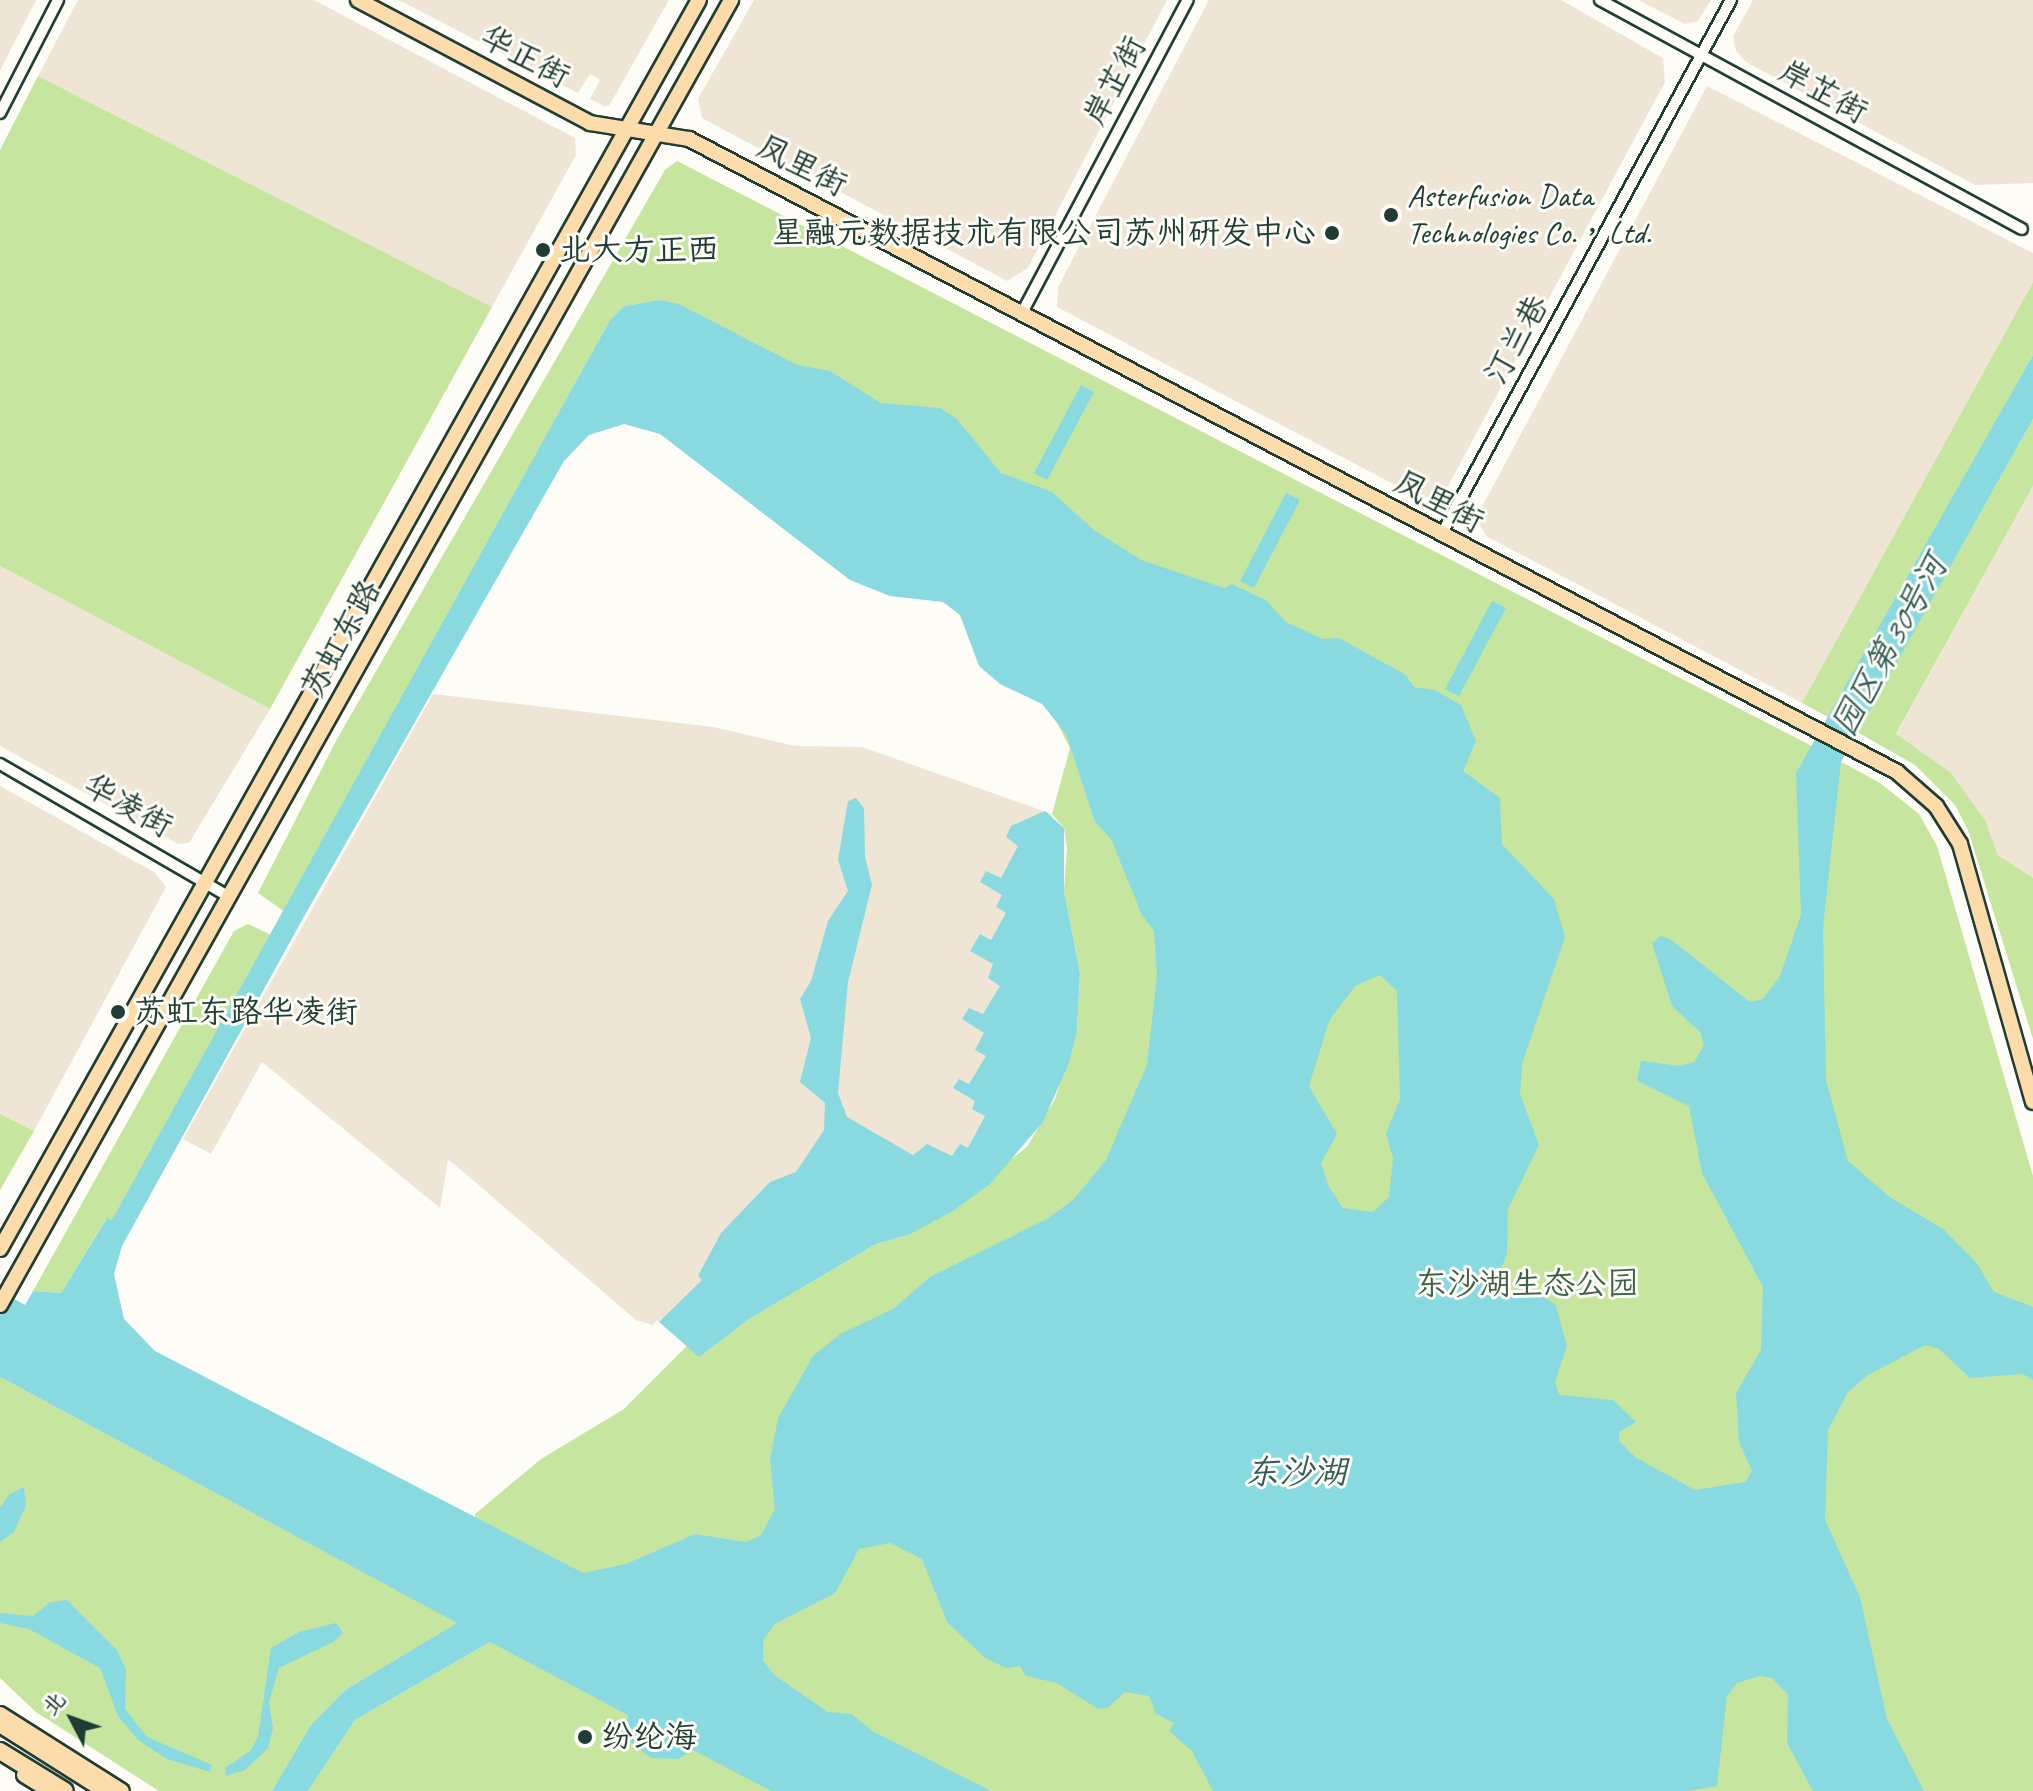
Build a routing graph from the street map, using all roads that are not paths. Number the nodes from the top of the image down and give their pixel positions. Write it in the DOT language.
graph roads {
  1 [pos="58,0"];
  2 [pos="358,0"];
  3 [pos="699,0"];
  4 [pos="731,0"];
  5 [pos="1188,0"];
  6 [pos="1600,0"];
  7 [pos="1731,0"];
  8 [pos="1701,55"];
  9 [pos="0,113"];
  10 [pos="627,129"];
  11 [pos="659,131"];
  12 [pos="2022,229"];
  13 [pos="1023,311"];
  14 [pos="1441,535"];
  15 [pos="0,764"];
  16 [pos="206,884"];
  17 [pos="229,897"];
  18 [pos="2033,1102"];
  19 [pos="0,1249"];
  20 [pos="3,1300"];
  21 [pos="0,1702"];
  22 [pos="0,1714"];
  23 [pos="0,1722"];
  24 [pos="23,1734"];
  25 [pos="1,1754"];
  26 [pos="50,1791"];
  27 [pos="65,1791"];
  28 [pos="106,1791"];
  29 [pos="122,1791"];
  1 -- 9 [label="street"];
  2 -- 10 [label="main road, 华正街"];
  3 -- 10 [label="main road, 苏虹东路"];
  4 -- 11 [label="main road, 苏虹东路"];
  5 -- 13 [label="street, 岸芷街"];
  6 -- 8 [label="street, 岸芷街"];
  7 -- 8 [label="street, 汀兰巷"];
  8 -- 12 [label="street, 岸芷街"];
  8 -- 14 [label="street, 汀兰巷"];
  10 -- 11 [label="main road, 凤里街"];
  10 -- 16 [label="main road, 苏虹东路"];
  11 -- 13 [label="main road, 凤里街"];
  11 -- 17 [label="main road, 苏虹东路"];
  13 -- 14 [label="main road, 凤里街"];
  14 -- 18 [label="main road, 凤里街"];
  15 -- 16 [label="street, 华凌街"];
  16 -- 17 [label="street, 华凌街"];
  16 -- 19 [label="main road, 苏虹东路"];
  17 -- 20 [label="main road, 苏虹东路"];
  21 -- 24 [label="main road"];
  22 -- 24 [label="main road"];
  23 -- 24 [label="highway"];
  24 -- 28 [label="highway"];
  24 -- 29 [label="main road"];
  25 -- 26 [label="main road"];
  25 -- 27 [label="highway"];
}
